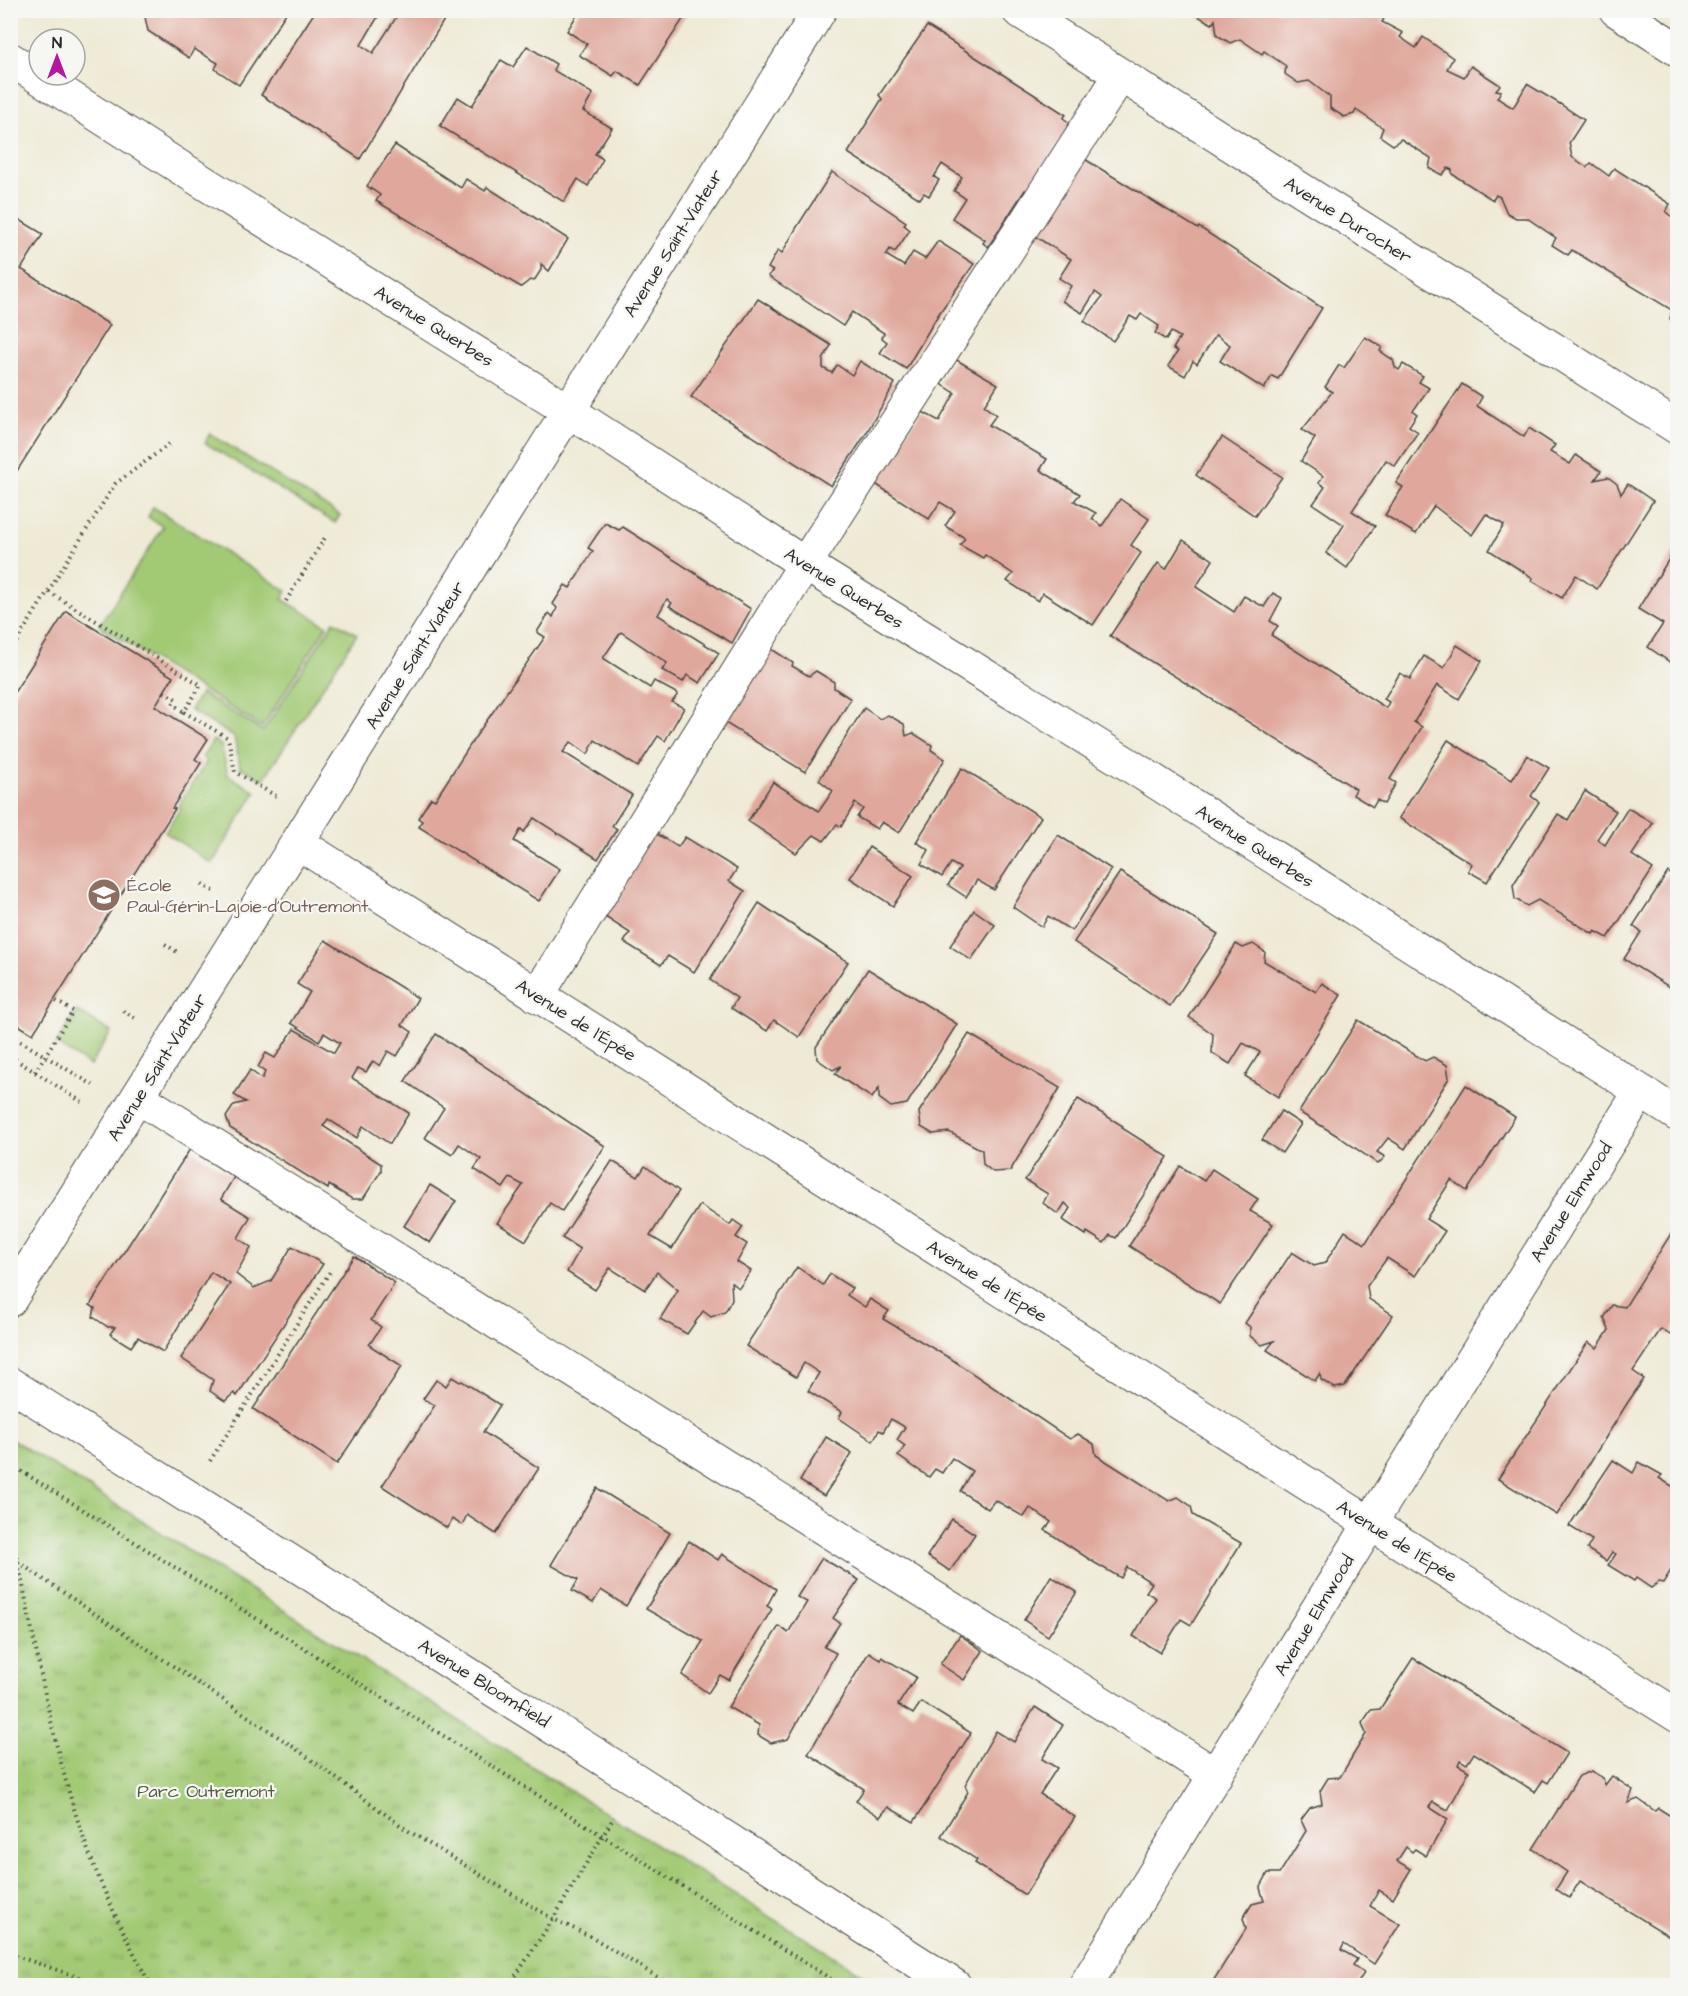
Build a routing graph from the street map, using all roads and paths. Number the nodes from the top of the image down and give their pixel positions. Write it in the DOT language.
graph roads {
  1 [pos="820,10"];
  2 [pos="1018,10"];
  3 [pos="1616,10"];
  4 [pos="1677,50"];
  5 [pos="10,59"];
  6 [pos="1120,76"];
  7 [pos="569,411"];
  8 [pos="1677,428"];
  9 [pos="172,442"];
  10 [pos="326,536"];
  11 [pos="805,564"];
  12 [pos="49,592"];
  13 [pos="286,601"];
  14 [pos="77,609"];
  15 [pos="73,615"];
  16 [pos="10,652"];
  17 [pos="164,692"];
  18 [pos="184,712"];
  19 [pos="276,796"];
  20 [pos="298,843"];
  21 [pos="202,884"];
  22 [pos="215,892"];
  23 [pos="165,944"];
  24 [pos="178,952"];
  25 [pos="537,996"];
  26 [pos="56,1001"];
  27 [pos="123,1011"];
  28 [pos="135,1018"];
  29 [pos="10,1035"];
  30 [pos="10,1056"];
  31 [pos="45,1056"];
  32 [pos="34,1072"];
  33 [pos="93,1085"];
  34 [pos="1640,1092"];
  35 [pos="138,1097"];
  36 [pos="82,1102"];
  37 [pos="1677,1115"];
  38 [pos="354,1234"];
  39 [pos="10,1300"];
  40 [pos="10,1384"];
  41 [pos="210,1461"];
  42 [pos="10,1468"];
  43 [pos="1370,1524"];
  44 [pos="10,1534"];
  45 [pos="18,1562"];
  46 [pos="10,1578"];
  47 [pos="1677,1716"];
  48 [pos="1216,1775"];
  49 [pos="614,1817"];
  50 [pos="603,1835"];
  51 [pos="553,1919"];
  52 [pos="10,1954"];
  53 [pos="105,1986"];
  54 [pos="151,1986"];
  55 [pos="508,1986"];
  56 [pos="672,1986"];
  57 [pos="842,1986"];
  58 [pos="955,1986"];
  59 [pos="1084,1986"];
  1 -- 7 [label="street, Avenue Saint-Viateur"];
  2 -- 6 [label="street, Avenue Durocher"];
  3 -- 4 [label="street"];
  5 -- 7 [label="street, Avenue Querbes"];
  6 -- 8 [label="street, Avenue Durocher"];
  6 -- 11 [label="street"];
  7 -- 11 [label="street, Avenue Querbes"];
  7 -- 20 [label="street, Avenue Saint-Viateur"];
  9 -- 12 [label="path"];
  10 -- 13 [label="path"];
  11 -- 25 [label="street"];
  11 -- 34 [label="street, Avenue Querbes"];
  12 -- 14 [label="path"];
  12 -- 16 [label="path"];
  14 -- 15 [label="path"];
  14 -- 18 [label="path"];
  17 -- 18 [label="path"];
  18 -- 19 [label="path"];
  20 -- 25 [label="street, Avenue de l'Épée"];
  20 -- 35 [label="street, Avenue Saint-Viateur"];
  21 -- 22 [label="path"];
  23 -- 24 [label="path"];
  25 -- 43 [label="street, Avenue de l'Épée"];
  26 -- 31 [label="path"];
  27 -- 28 [label="path"];
  29 -- 31 [label="path"];
  30 -- 32 [label="path"];
  31 -- 32 [label="path"];
  31 -- 33 [label="path"];
  32 -- 36 [label="path"];
  34 -- 37 [label="street, Avenue Querbes"];
  34 -- 43 [label="street, Avenue Elmwood"];
  35 -- 38 [label="street"];
  35 -- 39 [label="street, Avenue Saint-Viateur"];
  38 -- 41 [label="path"];
  38 -- 48 [label="street"];
  40 -- 58 [label="street, Avenue Bloomfield"];
  42 -- 50 [label="path"];
  43 -- 47 [label="street, Avenue de l'Épée"];
  43 -- 48 [label="street, Avenue Elmwood"];
  44 -- 45 [label="path"];
  45 -- 46 [label="path"];
  45 -- 51 [label="path"];
  45 -- 54 [label="path"];
  48 -- 59 [label="street, Avenue Elmwood"];
  49 -- 50 [label="path"];
  50 -- 51 [label="path"];
  50 -- 57 [label="path"];
  51 -- 55 [label="path"];
  51 -- 56 [label="path"];
  52 -- 53 [label="path"];
}
